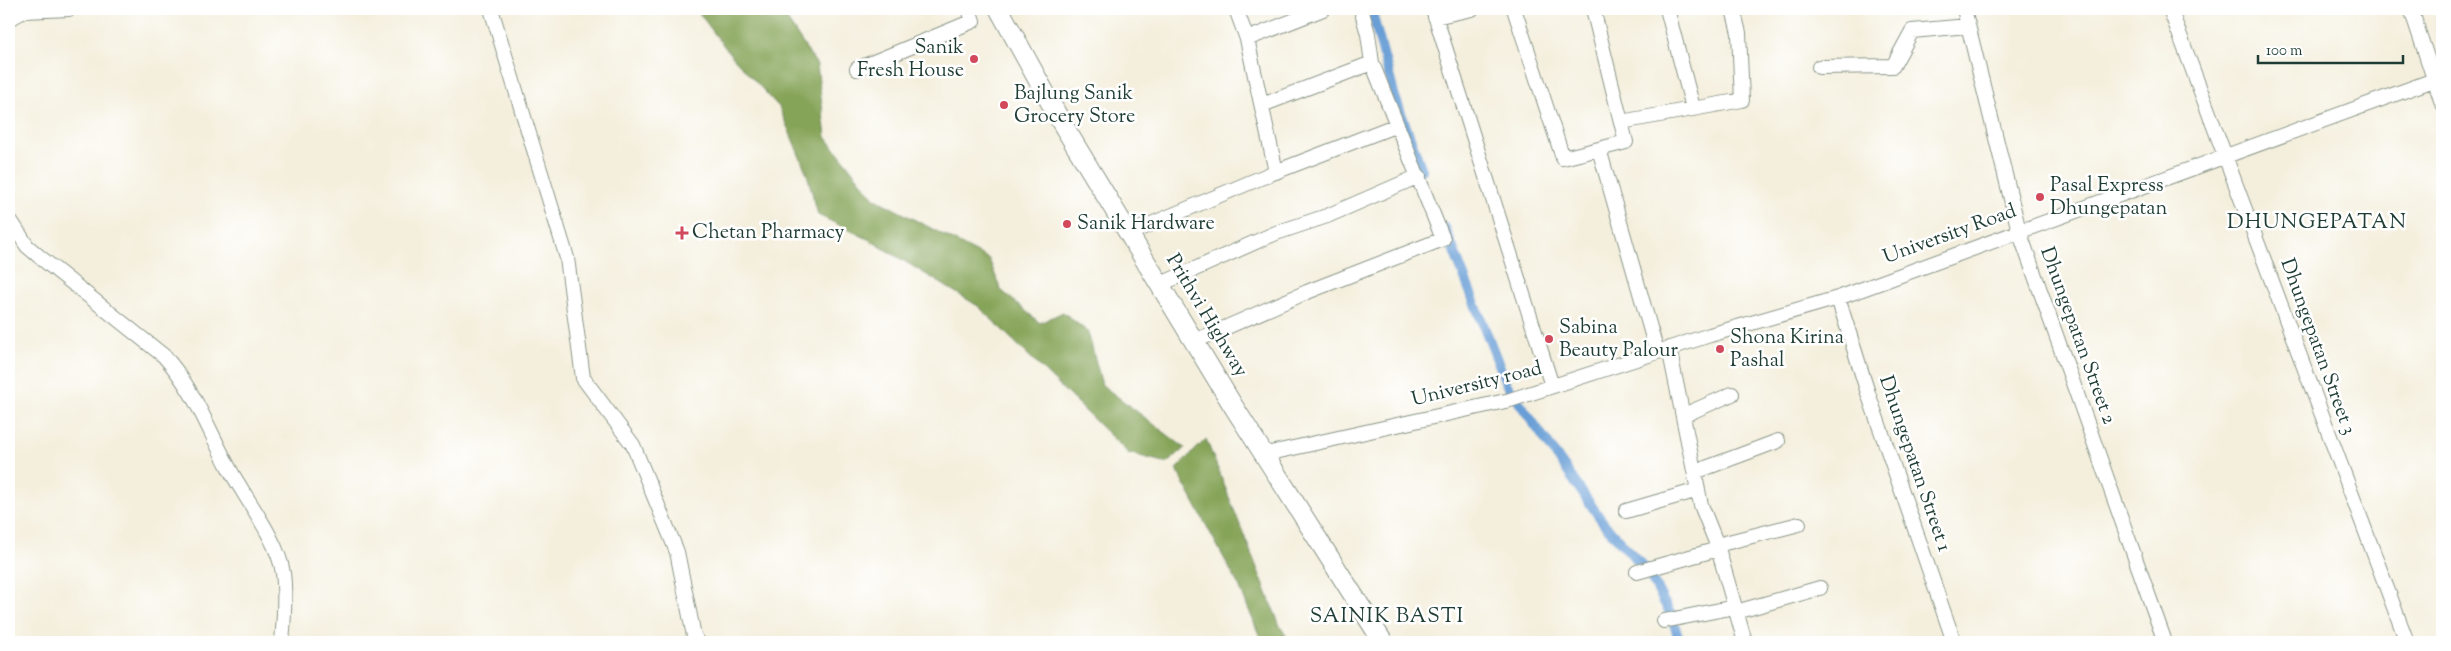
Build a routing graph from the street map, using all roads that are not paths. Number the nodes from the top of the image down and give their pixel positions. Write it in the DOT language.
graph roads {
  1 [pos="69,9"];
  2 [pos="491,9"];
  3 [pos="969,9"];
  4 [pos="999,9"];
  5 [pos="1236,9"];
  6 [pos="1323,9"];
  7 [pos="1361,9"];
  8 [pos="1472,9"];
  9 [pos="1514,9"];
  10 [pos="1593,9"];
  11 [pos="1667,9"];
  12 [pos="1733,9"];
  13 [pos="1964,9"];
  14 [pos="2170,9"];
  15 [pos="2411,9"];
  16 [pos="1434,13"];
  17 [pos="9,19"];
  18 [pos="1968,26"];
  19 [pos="1247,38"];
  20 [pos="1372,63"];
  21 [pos="1818,67"];
  22 [pos="858,69"];
  23 [pos="2438,78"];
  24 [pos="2442,103"];
  25 [pos="1262,105"];
  26 [pos="1693,108"];
  27 [pos="1621,122"];
  28 [pos="1397,125"];
  29 [pos="1599,149"];
  30 [pos="2225,155"];
  31 [pos="1276,172"];
  32 [pos="1418,176"];
  33 [pos="9,218"];
  34 [pos="2019,231"];
  35 [pos="1130,233"];
  36 [pos="1161,284"];
  37 [pos="1838,298"];
  38 [pos="1694,340"];
  39 [pos="1196,341"];
  40 [pos="1663,350"];
  41 [pos="1552,386"];
  42 [pos="1732,394"];
  43 [pos="1684,415"];
  44 [pos="1778,441"];
  45 [pos="1266,454"];
  46 [pos="1695,472"];
  47 [pos="1698,490"];
  48 [pos="1626,511"];
  49 [pos="1799,524"];
  50 [pos="1718,547"];
  51 [pos="1637,572"];
  52 [pos="1820,588"];
  53 [pos="1735,609"];
  54 [pos="1664,621"];
  55 [pos="282,642"];
  56 [pos="698,642"];
  57 [pos="1383,642"];
  58 [pos="1745,642"];
  59 [pos="1954,642"];
  60 [pos="2165,642"];
  61 [pos="2407,642"];
  1 -- 17 [label="street"];
  2 -- 56 [label="street"];
  3 -- 22 [label="street"];
  4 -- 35 [label="highway, Prithvi Highway"];
  5 -- 19 [label="street"];
  6 -- 19 [label="street"];
  7 -- 20 [label="street"];
  8 -- 16 [label="street"];
  9 -- 29 [label="street"];
  10 -- 27 [label="street"];
  11 -- 26 [label="street"];
  12 -- 26 [label="street"];
  13 -- 18 [label="street, Dhungepatan Street 2"];
  14 -- 30 [label="street, Dhungepatan Street 3"];
  15 -- 23 [label="street"];
  16 -- 41 [label="street"];
  18 -- 21 [label="street"];
  18 -- 34 [label="street, Dhungepatan Street 2"];
  19 -- 25 [label="street"];
  20 -- 25 [label="street"];
  20 -- 28 [label="street"];
  23 -- 24 [label="street"];
  23 -- 30 [label="street, University Road"];
  25 -- 31 [label="street"];
  26 -- 27 [label="street"];
  27 -- 29 [label="street"];
  28 -- 31 [label="street"];
  28 -- 32 [label="street"];
  29 -- 40 [label="street"];
  30 -- 34 [label="street, University Road"];
  30 -- 61 [label="street, Dhungepatan Street 3"];
  31 -- 35 [label="street"];
  32 -- 36 [label="street"];
  32 -- 39 [label="street"];
  33 -- 55 [label="street"];
  34 -- 37 [label="street, University Road"];
  34 -- 60 [label="street, Dhungepatan Street 2"];
  35 -- 36 [label="highway, Prithvi Highway"];
  36 -- 39 [label="highway, Prithvi Highway"];
  37 -- 38 [label="street, University Road"];
  37 -- 59 [label="street, Dhungepatan Street 1"];
  38 -- 40 [label="street, University road"];
  39 -- 45 [label="highway, Prithvi Highway"];
  40 -- 41 [label="street, University road"];
  40 -- 43 [label="street"];
  41 -- 45 [label="street, University road"];
  42 -- 43 [label="street"];
  43 -- 46 [label="street"];
  44 -- 46 [label="street"];
  45 -- 57 [label="highway, Prithvi Highway"];
  46 -- 47 [label="street"];
  47 -- 48 [label="street"];
  47 -- 50 [label="street"];
  49 -- 50 [label="street"];
  50 -- 51 [label="street"];
  50 -- 53 [label="street"];
  52 -- 53 [label="street"];
  53 -- 54 [label="street"];
  53 -- 58 [label="street"];
}
